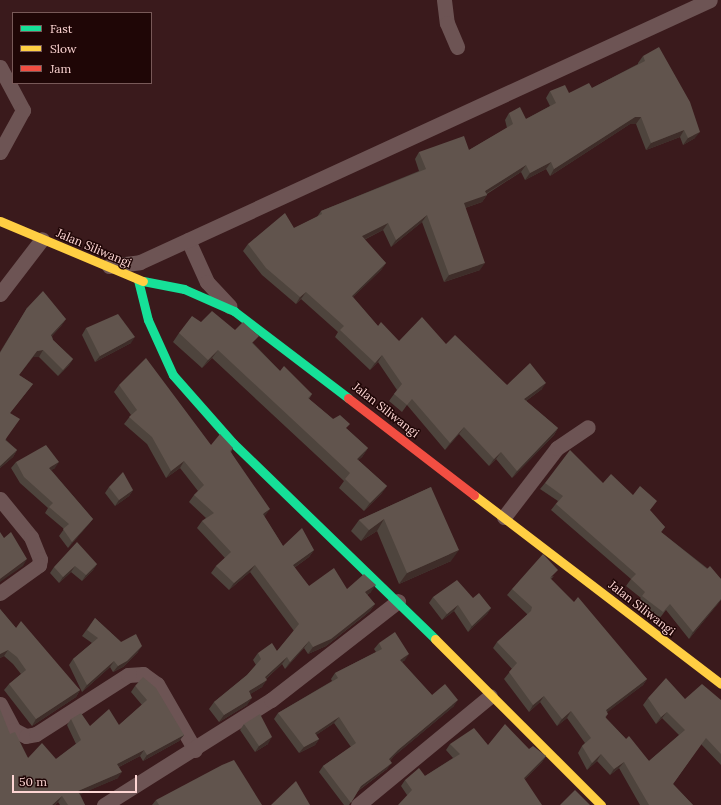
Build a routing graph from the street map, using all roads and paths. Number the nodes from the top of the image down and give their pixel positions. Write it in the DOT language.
graph roads {
  1 [pos="444,0"];
  2 [pos="710,0"];
  3 [pos="457,47"];
  4 [pos="0,67"];
  5 [pos="1,151"];
  6 [pos="0,221"];
  7 [pos="188,240"];
  8 [pos="48,241"];
  9 [pos="105,265"];
  10 [pos="138,280"];
  11 [pos="0,294"];
  12 [pos="234,311"];
  13 [pos="588,427"];
  14 [pos="0,499"];
  15 [pos="504,517"];
  16 [pos="0,593"];
  17 [pos="398,601"];
  18 [pos="721,684"];
  19 [pos="490,696"];
  20 [pos="0,704"];
  21 [pos="195,750"];
  22 [pos="104,805"];
  23 [pos="358,805"];
  24 [pos="601,805"];
  1 -- 3 [label="street"];
  2 -- 7 [label="street"];
  4 -- 5 [label="street"];
  6 -- 8 [label="main road, Jalan Siliwangi"];
  7 -- 9 [label="street"];
  7 -- 12 [label="street"];
  8 -- 9 [label="main road, Jalan Siliwangi"];
  8 -- 11 [label="street"];
  9 -- 10 [label="main road, Jalan Siliwangi"];
  10 -- 12 [label="main road, Jalan Siliwangi"];
  10 -- 17 [label="main road"];
  12 -- 15 [label="main road, Jalan Siliwangi"];
  13 -- 15 [label="street"];
  14 -- 16 [label="street"];
  15 -- 18 [label="main road, Jalan Siliwangi"];
  17 -- 19 [label="main road"];
  17 -- 21 [label="street"];
  19 -- 23 [label="street"];
  19 -- 24 [label="main road"];
  20 -- 21 [label="street"];
  21 -- 22 [label="street"];
}
